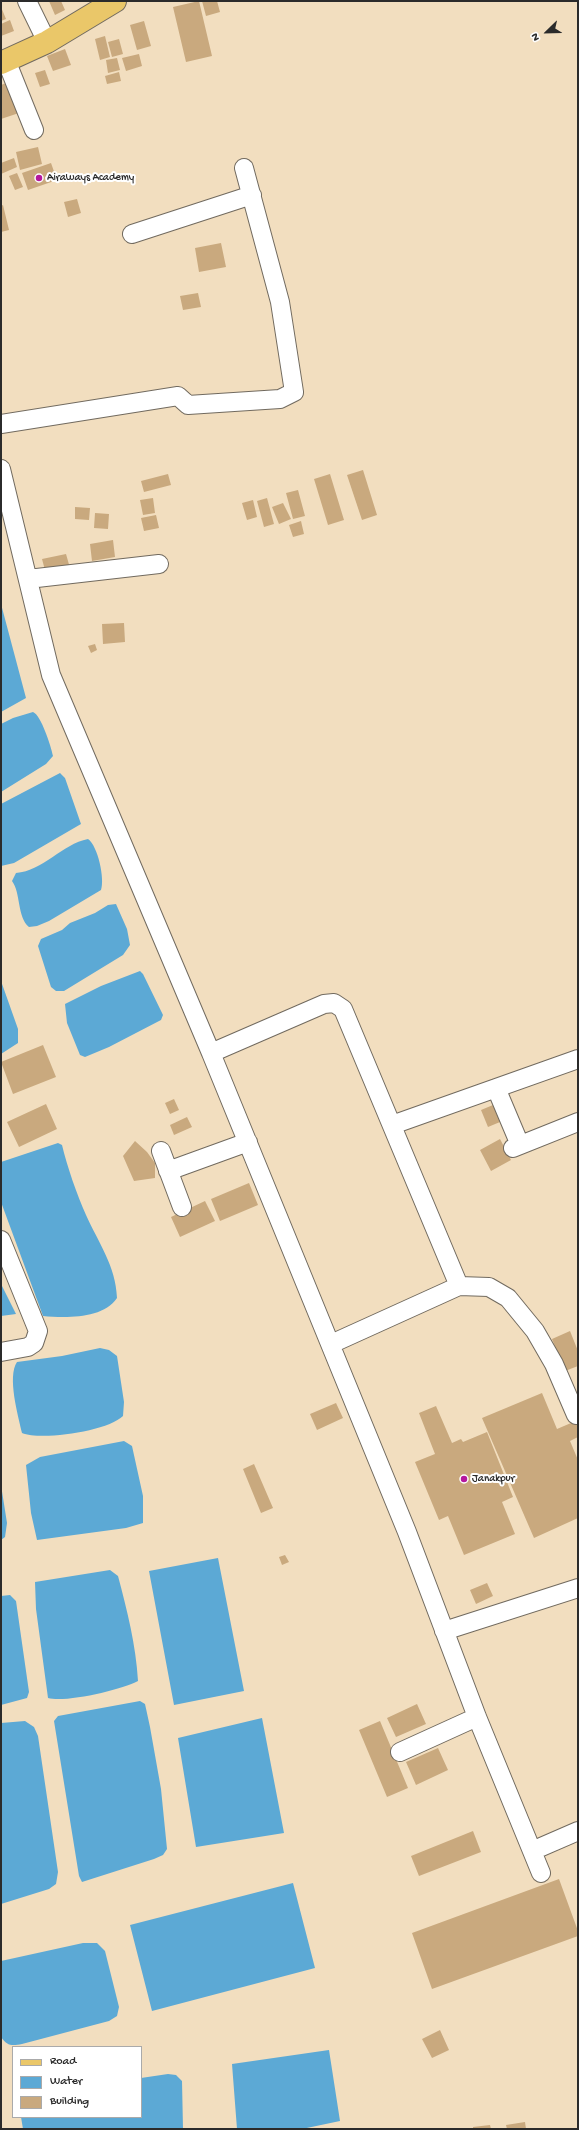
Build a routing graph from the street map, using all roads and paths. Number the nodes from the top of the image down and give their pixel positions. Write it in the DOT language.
graph roads {
  1 [pos="27,1"];
  2 [pos="114,1"];
  3 [pos="47,42"];
  4 [pos="4,61"];
  5 [pos="34,130"];
  6 [pos="244,168"];
  7 [pos="252,195"];
  8 [pos="132,234"];
  9 [pos="1,424"];
  10 [pos="1,469"];
  11 [pos="159,564"];
  12 [pos="28,579"];
  13 [pos="211,1053"];
  14 [pos="578,1059"];
  15 [pos="496,1088"];
  16 [pos="578,1122"];
  17 [pos="392,1125"];
  18 [pos="248,1142"];
  19 [pos="161,1151"];
  20 [pos="168,1171"];
  21 [pos="182,1207"];
  22 [pos="1,1240"];
  23 [pos="459,1286"];
  24 [pos="331,1344"];
  25 [pos="1,1352"];
  26 [pos="576,1415"];
  27 [pos="578,1588"];
  28 [pos="444,1631"];
  29 [pos="477,1717"];
  30 [pos="400,1752"];
  31 [pos="578,1831"];
  32 [pos="532,1851"];
  33 [pos="541,1873"];
  1 -- 3 [label="street"];
  2 -- 3 [label="main road"];
  3 -- 4 [label="main road"];
  4 -- 5 [label="street"];
  6 -- 7 [label="street"];
  7 -- 8 [label="street"];
  7 -- 9 [label="street"];
  10 -- 12 [label="street"];
  11 -- 12 [label="street"];
  12 -- 13 [label="street"];
  13 -- 17 [label="street"];
  13 -- 18 [label="street"];
  14 -- 15 [label="street"];
  15 -- 16 [label="street"];
  15 -- 17 [label="street"];
  17 -- 23 [label="street"];
  18 -- 20 [label="street"];
  18 -- 24 [label="street"];
  19 -- 20 [label="street"];
  20 -- 21 [label="street"];
  22 -- 25 [label="street"];
  23 -- 24 [label="street"];
  23 -- 26 [label="street"];
  24 -- 28 [label="street"];
  27 -- 28 [label="street"];
  28 -- 29 [label="street"];
  29 -- 30 [label="street"];
  29 -- 32 [label="street"];
  31 -- 32 [label="street"];
  32 -- 33 [label="street"];
}
